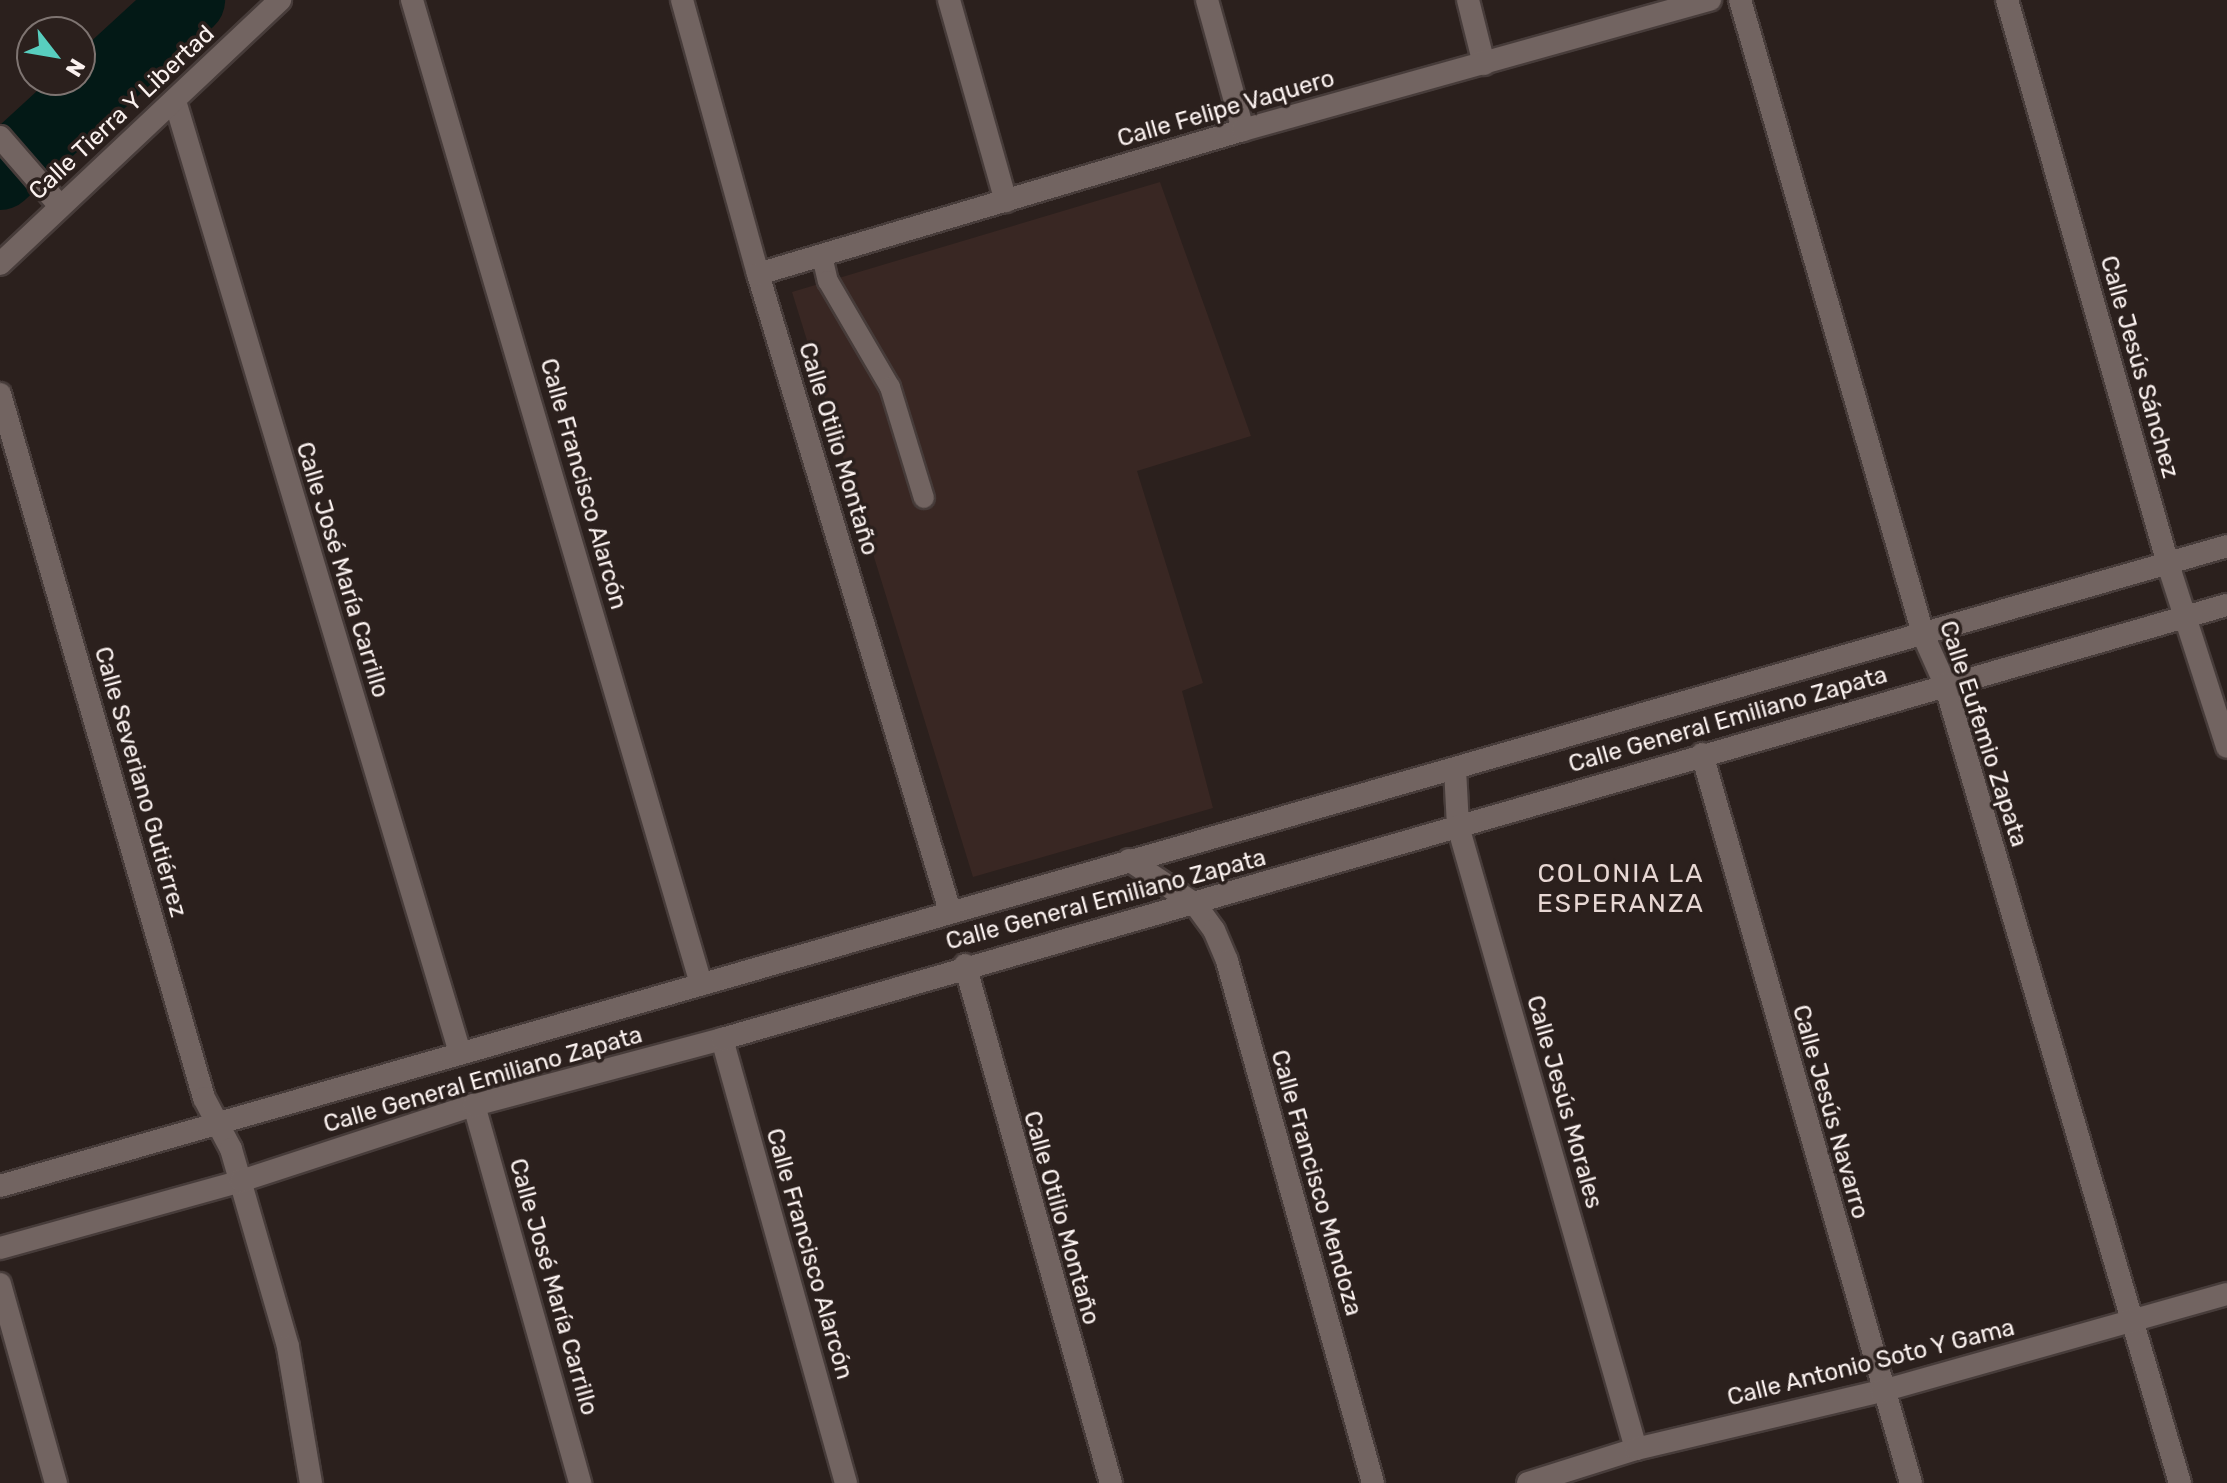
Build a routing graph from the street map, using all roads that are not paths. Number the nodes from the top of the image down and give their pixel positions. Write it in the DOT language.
graph roads {
  1 [pos="280,0"];
  2 [pos="412,0"];
  3 [pos="682,0"];
  4 [pos="949,0"];
  5 [pos="1207,0"];
  6 [pos="1468,0"];
  7 [pos="1710,0"];
  8 [pos="1740,0"];
  9 [pos="2007,0"];
  10 [pos="1484,64"];
  11 [pos="175,101"];
  12 [pos="1243,130"];
  13 [pos="0,137"];
  14 [pos="1006,201"];
  15 [pos="60,206"];
  16 [pos="822,256"];
  17 [pos="0,264"];
  18 [pos="758,274"];
  19 [pos="0,394"];
  20 [pos="924,498"];
  21 [pos="2227,546"];
  22 [pos="2168,564"];
  23 [pos="2227,605"];
  24 [pos="2188,616"];
  25 [pos="1924,637"];
  26 [pos="1945,684"];
  27 [pos="2227,747"];
  28 [pos="1702,754"];
  29 [pos="1455,769"];
  30 [pos="1458,826"];
  31 [pos="1129,860"];
  32 [pos="1195,904"];
  33 [pos="950,911"];
  34 [pos="965,965"];
  35 [pos="701,984"];
  36 [pos="722,1039"];
  37 [pos="460,1053"];
  38 [pos="474,1105"];
  39 [pos="218,1125"];
  40 [pos="241,1181"];
  41 [pos="0,1186"];
  42 [pos="0,1248"];
  43 [pos="0,1284"];
  44 [pos="2227,1294"];
  45 [pos="2133,1321"];
  46 [pos="1882,1391"];
  47 [pos="1636,1449"];
  48 [pos="56,1483"];
  49 [pos="311,1483"];
  50 [pos="580,1483"];
  51 [pos="846,1483"];
  52 [pos="1111,1483"];
  53 [pos="1373,1483"];
  54 [pos="1528,1483"];
  55 [pos="1911,1483"];
  56 [pos="2180,1483"];
  1 -- 11 [label="street, Calle Tierra Y Libertad"];
  2 -- 35 [label="street, Calle Francisco Alarcón"];
  3 -- 18 [label="street, Calle Otilio Montaño"];
  4 -- 14 [label="street"];
  5 -- 12 [label="street"];
  6 -- 10 [label="street"];
  7 -- 10 [label="street, Calle Felipe Vaquero"];
  8 -- 25 [label="street, Calle Eufemio Zapata"];
  9 -- 22 [label="street, Calle Jesús Sánchez"];
  10 -- 12 [label="street, Calle Felipe Vaquero"];
  11 -- 15 [label="street, Calle Tierra Y Libertad"];
  11 -- 37 [label="street, Calle José María Carrillo"];
  12 -- 14 [label="street, Calle Felipe Vaquero"];
  13 -- 15 [label="street"];
  14 -- 16 [label="street, Calle Felipe Vaquero"];
  15 -- 17 [label="street, Calle Tierra Y Libertad"];
  16 -- 18 [label="street, Calle Felipe Vaquero"];
  16 -- 20 [label="lane"];
  18 -- 33 [label="street, Calle Otilio Montaño"];
  19 -- 39 [label="street, Calle Severiano Gutiérrez"];
  21 -- 22 [label="street, Calle General Emiliano Zapata"];
  22 -- 24 [label="street, Calle Jesús Sánchez"];
  22 -- 25 [label="street, Calle General Emiliano Zapata"];
  23 -- 24 [label="street, Calle General Emiliano Zapata"];
  24 -- 26 [label="street, Calle General Emiliano Zapata"];
  24 -- 27 [label="street, Calle Jesús Sánchez"];
  25 -- 26 [label="street, Calle Eufemio Zapata"];
  25 -- 29 [label="street, Calle General Emiliano Zapata"];
  26 -- 28 [label="street, Calle General Emiliano Zapata"];
  26 -- 45 [label="street, Calle Eufemio Zapata"];
  28 -- 30 [label="street, Calle General Emiliano Zapata"];
  28 -- 46 [label="street, Calle Jesús Navarro"];
  29 -- 30 [label="street, Calle Jesús Morales"];
  29 -- 31 [label="street, Calle General Emiliano Zapata"];
  30 -- 32 [label="street, Calle General Emiliano Zapata"];
  30 -- 47 [label="street, Calle Jesús Morales"];
  31 -- 32 [label="street"];
  31 -- 33 [label="street, Calle General Emiliano Zapata"];
  32 -- 34 [label="street, Calle General Emiliano Zapata"];
  32 -- 53 [label="street, Calle Francisco Mendoza"];
  33 -- 35 [label="street, Calle General Emiliano Zapata"];
  34 -- 36 [label="street, Calle General Emiliano Zapata"];
  34 -- 52 [label="street, Calle Otilio Montaño"];
  35 -- 37 [label="street, Calle General Emiliano Zapata"];
  36 -- 38 [label="street, Calle General Emiliano Zapata"];
  36 -- 51 [label="street, Calle Francisco Alarcón"];
  37 -- 39 [label="street, Calle General Emiliano Zapata"];
  38 -- 40 [label="street, Calle General Emiliano Zapata"];
  38 -- 50 [label="street, Calle José María Carrillo"];
  39 -- 40 [label="street, Calle Severiano Gutiérrez"];
  39 -- 41 [label="street, Calle General Emiliano Zapata"];
  40 -- 42 [label="street, Calle General Emiliano Zapata"];
  40 -- 49 [label="street, Calle Severiano Gutiérrez"];
  43 -- 48 [label="street"];
  44 -- 45 [label="street, Calle Antonio Soto Y Gama"];
  45 -- 46 [label="street, Calle Antonio Soto Y Gama"];
  45 -- 56 [label="street, Calle Eufemio Zapata"];
  46 -- 47 [label="street, Calle Antonio Soto Y Gama"];
  46 -- 55 [label="street, Calle Jesús Navarro"];
  47 -- 54 [label="street, Calle Antonio Soto Y Gama"];
}
